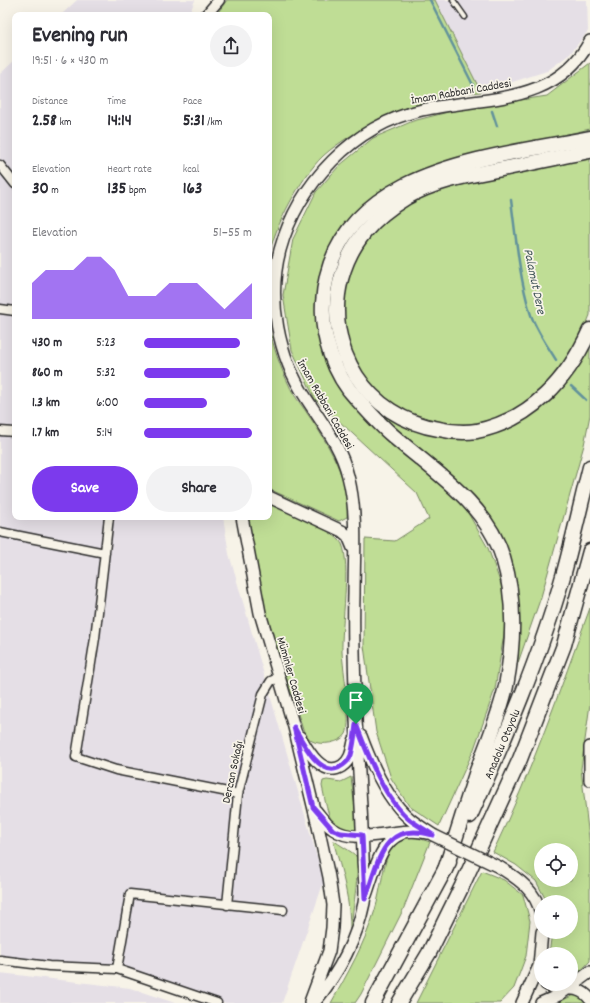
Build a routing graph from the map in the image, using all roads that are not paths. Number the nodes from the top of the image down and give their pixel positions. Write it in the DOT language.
graph roads {
  1 [pos="219,0"];
  2 [pos="453,0"];
  3 [pos="209,12"];
  4 [pos="465,17"];
  5 [pos="590,41"];
  6 [pos="590,138"];
  7 [pos="590,151"];
  8 [pos="0,165"];
  9 [pos="12,180"];
  10 [pos="0,310"];
  11 [pos="12,311"];
  12 [pos="590,330"];
  13 [pos="0,431"];
  14 [pos="12,432"];
  15 [pos="590,467"];
  16 [pos="272,498"];
  17 [pos="353,505"];
  18 [pos="110,520"];
  19 [pos="243,520"];
  20 [pos="334,527"];
  21 [pos="0,532"];
  22 [pos="590,551"];
  23 [pos="105,553"];
  24 [pos="355,559"];
  25 [pos="590,572"];
  26 [pos="564,645"];
  27 [pos="280,677"];
  28 [pos="356,724"];
  29 [pos="294,727"];
  30 [pos="590,747"];
  31 [pos="589,768"];
  32 [pos="590,780"];
  33 [pos="238,794"];
  34 [pos="313,807"];
  35 [pos="412,831"];
  36 [pos="362,835"];
  37 [pos="433,835"];
  38 [pos="445,870"];
  39 [pos="534,897"];
  40 [pos="365,899"];
  41 [pos="227,905"];
  42 [pos="283,910"];
  43 [pos="0,960"];
  44 [pos="117,969"];
  45 [pos="590,972"];
  46 [pos="534,977"];
  47 [pos="578,981"];
  48 [pos="578,989"];
  49 [pos="564,991"];
  50 [pos="590,999"];
  51 [pos="217,1003"];
  52 [pos="309,1003"];
  53 [pos="314,1003"];
  54 [pos="373,1003"];
  55 [pos="399,1003"];
  56 [pos="522,1003"];
  57 [pos="541,1003"];
  1 -- 3 [label="street"];
  2 -- 4 [label="lane"];
  5 -- 17 [label="main road, İmam Rabbani Caddesi"];
  6 -- 38 [label="highway"];
  7 -- 12 [label="highway"];
  8 -- 9 [label="street"];
  10 -- 11 [label="street"];
  13 -- 14 [label="street"];
  15 -- 38 [label="highway, Anadolu Otoyolu"];
  16 -- 20 [label="main road"];
  17 -- 20 [label="main road"];
  17 -- 24 [label="main road, İmam Rabbani Caddesi"];
  18 -- 23 [label="street"];
  19 -- 27 [label="main road, Müminler Caddesi"];
  20 -- 24 [label="main road"];
  21 -- 23 [label="street"];
  22 -- 26 [label="highway, Anadolu Otoyolu"];
  23 -- 33 [label="street"];
  24 -- 28 [label="main road, İmam Rabbani Caddesi"];
  25 -- 26 [label="highway"];
  26 -- 55 [label="highway, Anadolu Otoyolu"];
  27 -- 29 [label="main road, Müminler Caddesi"];
  27 -- 33 [label="street, Dercan Sokağı"];
  28 -- 29 [label="main road"];
  28 -- 36 [label="main road, İmam Rabbani Caddesi"];
  28 -- 37 [label="main road"];
  29 -- 34 [label="main road, Müminler Caddesi"];
  30 -- 31 [label="main road"];
  31 -- 32 [label="main road"];
  33 -- 41 [label="street, Dercan Sokağı"];
  34 -- 36 [label="main road"];
  34 -- 52 [label="main road, Müminler Caddesi"];
  35 -- 36 [label="main road"];
  35 -- 37 [label="main road"];
  35 -- 40 [label="main road"];
  36 -- 40 [label="main road, İmam Rabbani Caddesi"];
  37 -- 39 [label="main road, bridge"];
  38 -- 54 [label="highway, Anadolu Otoyolu"];
  40 -- 53 [label="main road, İmam Rabbani Caddesi"];
  41 -- 42 [label="street"];
  41 -- 44 [label="street"];
  43 -- 44 [label="street"];
  44 -- 51 [label="street"];
  45 -- 47 [label="main road"];
  46 -- 56 [label="main road"];
  48 -- 50 [label="main road"];
  49 -- 57 [label="main road"];
}
